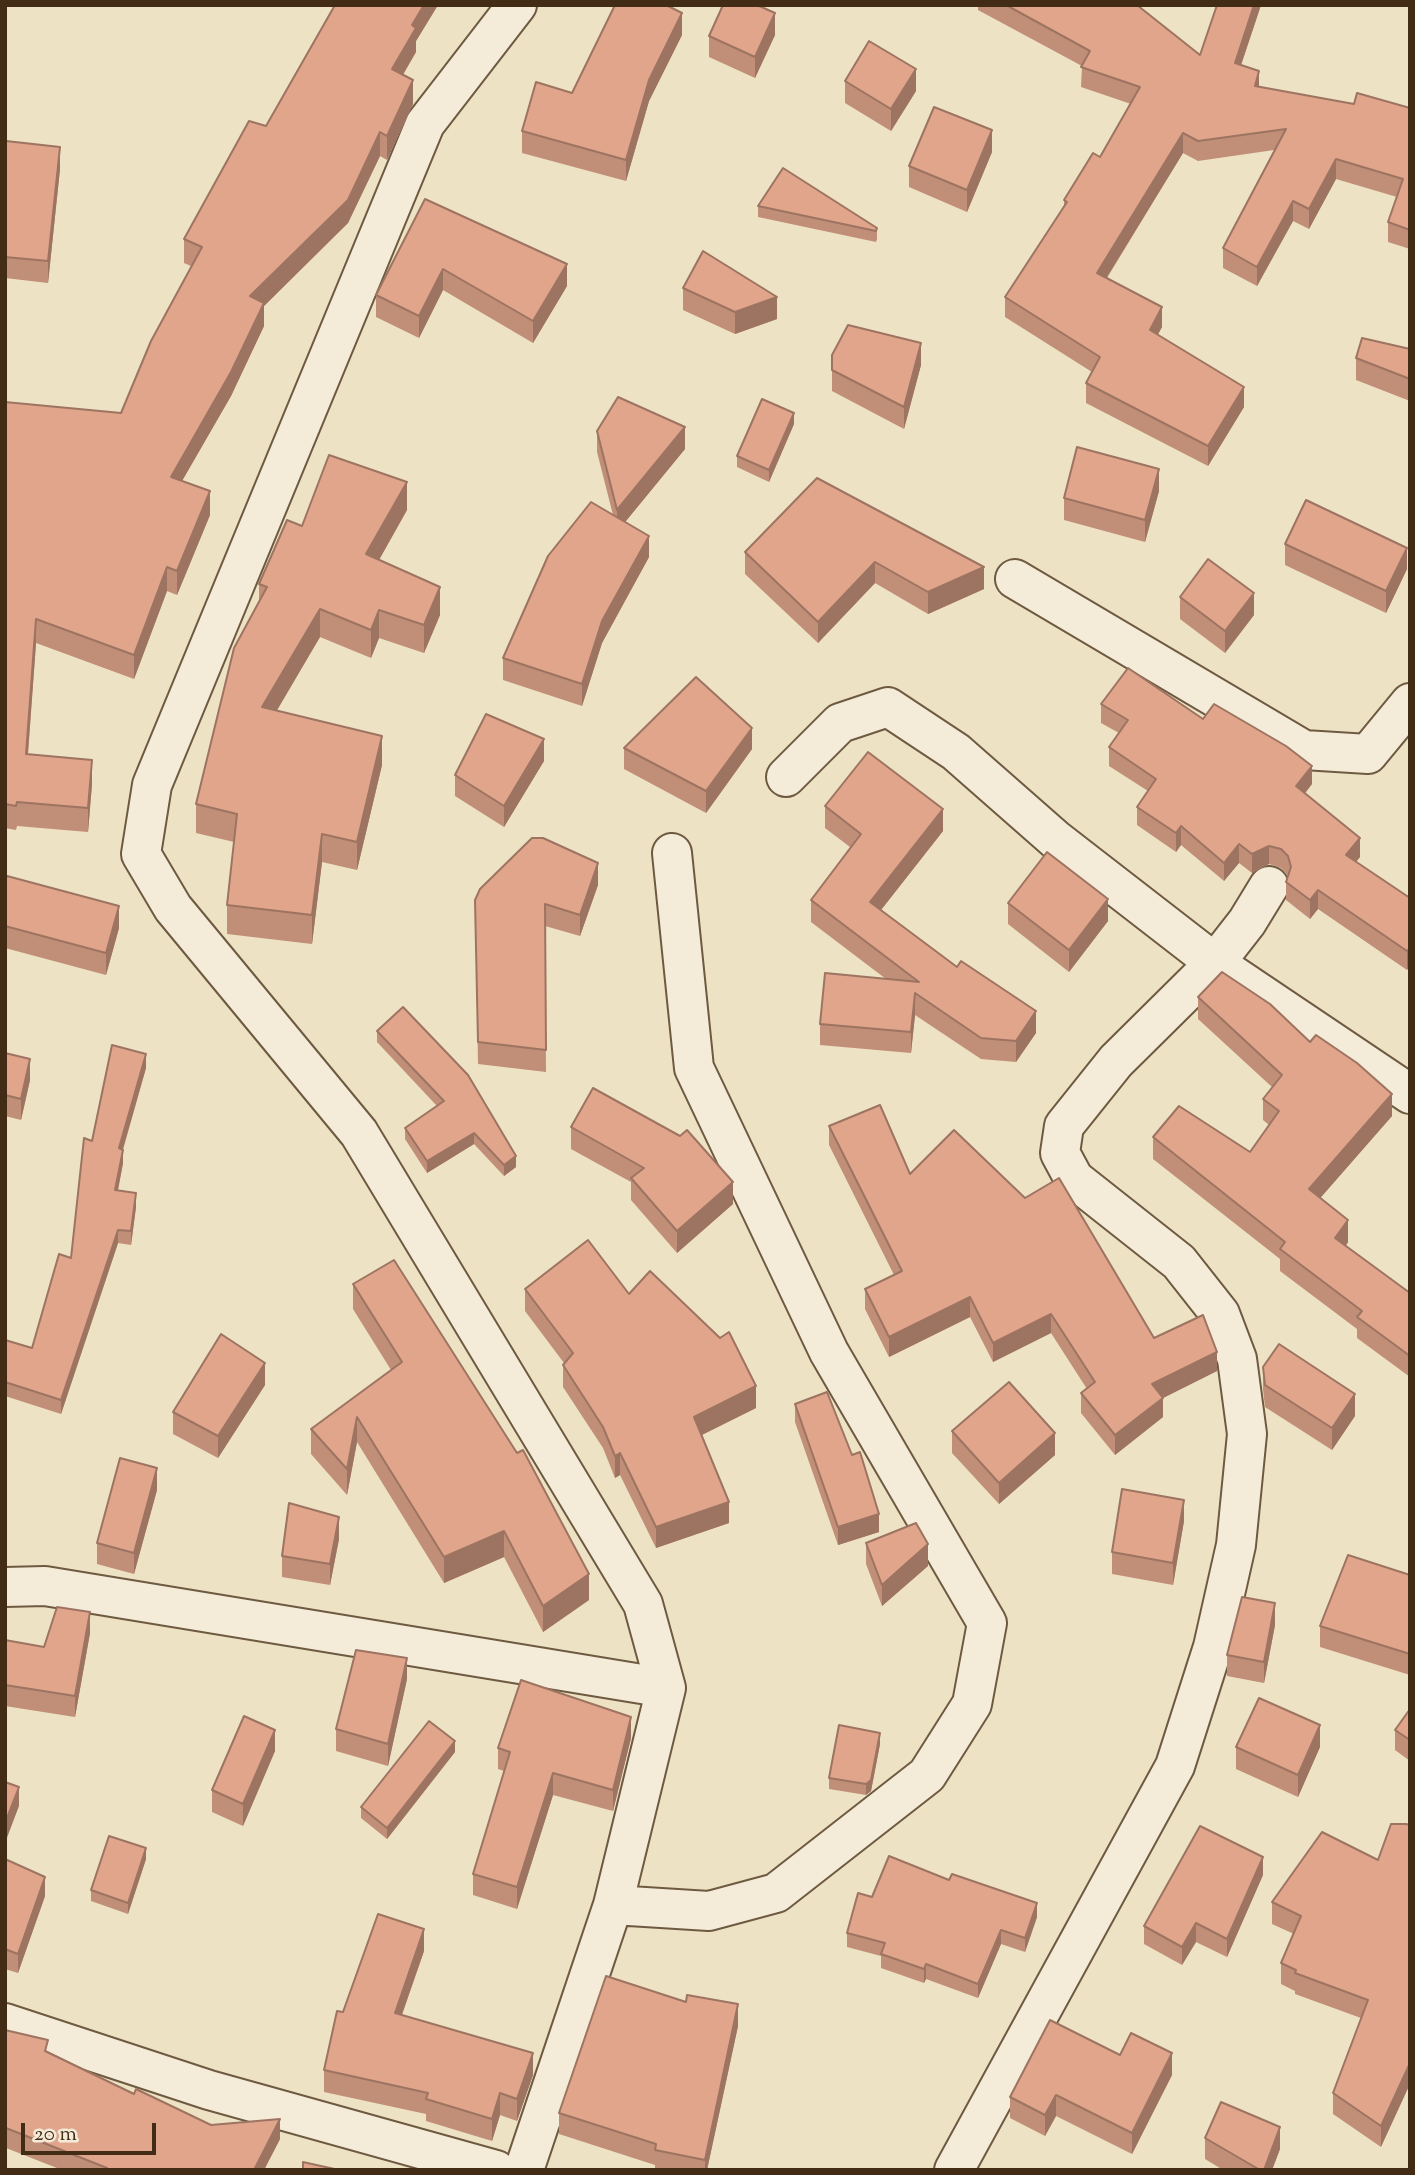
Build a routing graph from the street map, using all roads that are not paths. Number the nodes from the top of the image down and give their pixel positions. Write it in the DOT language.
graph roads {
  1 [pos="517,5"];
  2 [pos="1015,579"];
  3 [pos="1410,703"];
  4 [pos="786,777"];
  5 [pos="672,853"];
  6 [pos="1269,886"];
  7 [pos="1215,963"];
  8 [pos="1410,1094"];
  9 [pos="5,1587"];
  10 [pos="666,1688"];
  11 [pos="613,1905"];
  12 [pos="5,2023"];
  13 [pos="496,2170"];
  14 [pos="524,2170"];
  15 [pos="954,2170"];
  1 -- 10 [label="street"];
  2 -- 3 [label="street"];
  4 -- 7 [label="street"];
  5 -- 11 [label="street"];
  6 -- 7 [label="street"];
  7 -- 8 [label="street"];
  7 -- 15 [label="street"];
  9 -- 10 [label="street"];
  10 -- 11 [label="street"];
  11 -- 14 [label="street"];
  12 -- 13 [label="street"];
}
